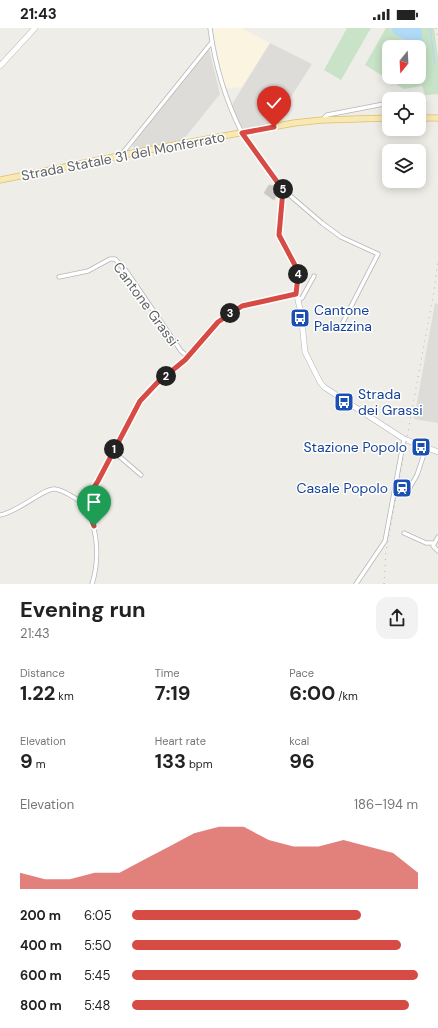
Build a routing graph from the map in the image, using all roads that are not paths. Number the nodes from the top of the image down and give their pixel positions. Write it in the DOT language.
graph roads {
  1 [pos="35,28"];
  2 [pos="210,28"];
  3 [pos="212,42"];
  4 [pos="0,66"];
  5 [pos="382,104"];
  6 [pos="382,118"];
  7 [pos="426,118"];
  8 [pos="438,118"];
  9 [pos="322,120"];
  10 [pos="242,133"];
  11 [pos="121,156"];
  12 [pos="0,180"];
  13 [pos="283,191"];
  14 [pos="59,276"];
  15 [pos="314,276"];
  16 [pos="296,294"];
  17 [pos="298,300"];
  18 [pos="343,322"];
  19 [pos="188,356"];
  20 [pos="406,439"];
  21 [pos="426,448"];
  22 [pos="113,451"];
  23 [pos="438,452"];
  24 [pos="141,475"];
  25 [pos="407,488"];
  26 [pos="83,502"];
  27 [pos="0,515"];
  28 [pos="404,533"];
  29 [pos="438,537"];
  30 [pos="434,543"];
  31 [pos="438,551"];
  32 [pos="92,584"];
  33 [pos="356,584"];
  1 -- 4 [label="street"];
  2 -- 3 [label="street"];
  3 -- 10 [label="street"];
  3 -- 11 [label="street"];
  5 -- 9 [label="street"];
  6 -- 9 [label="main road, Strada Statale 31 del Monferrato"];
  7 -- 8 [label="main road"];
  9 -- 10 [label="main road, Strada Statale 31 del Monferrato"];
  10 -- 11 [label="main road, Strada Statale 31 del Monferrato"];
  10 -- 13 [label="street"];
  11 -- 12 [label="main road, Strada Statale 31 del Monferrato"];
  13 -- 16 [label="street"];
  13 -- 18 [label="street"];
  14 -- 19 [label="street, Cantone Grassi"];
  15 -- 17 [label="street"];
  16 -- 17 [label="street"];
  16 -- 19 [label="street, Cantone Grassi"];
  17 -- 20 [label="street"];
  19 -- 22 [label="street, Cantone Grassi"];
  20 -- 21 [label="street"];
  20 -- 33 [label="street"];
  21 -- 23 [label="street"];
  21 -- 25 [label="street"];
  22 -- 24 [label="street"];
  22 -- 26 [label="street, Cantone Grassi"];
  26 -- 27 [label="street"];
  26 -- 32 [label="street"];
  28 -- 30 [label="street"];
  29 -- 30 [label="street"];
  30 -- 31 [label="street"];
}
